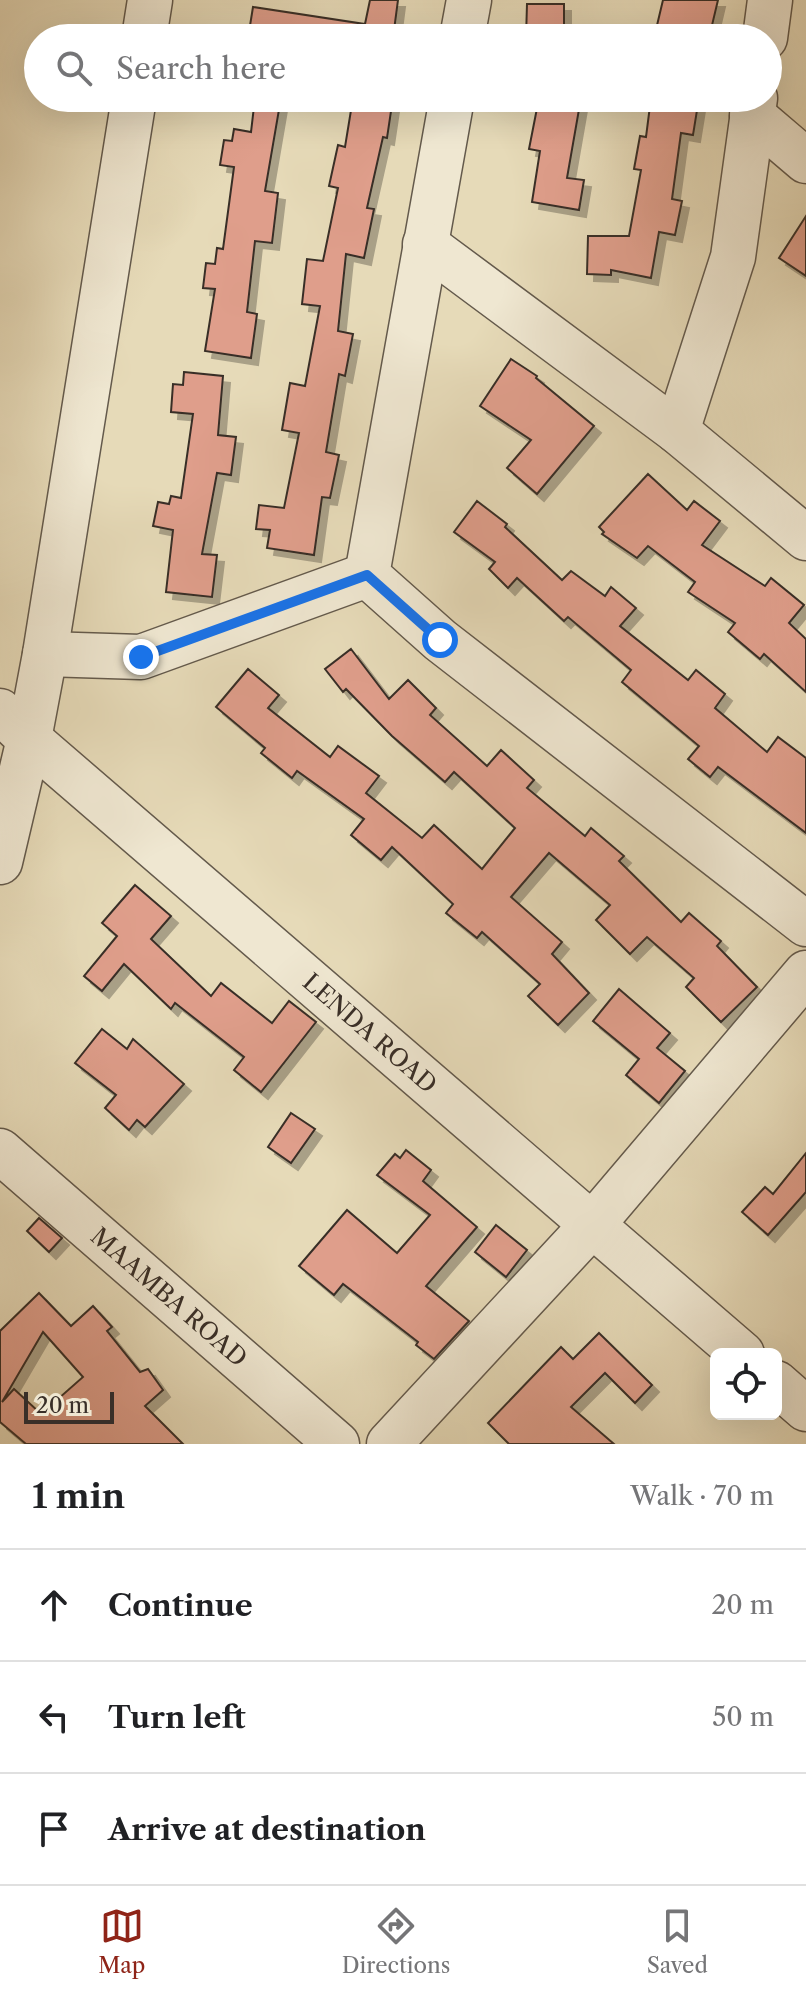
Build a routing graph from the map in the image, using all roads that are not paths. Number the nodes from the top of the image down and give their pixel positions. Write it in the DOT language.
graph roads {
  1 [pos="150,0"];
  2 [pos="469,0"];
  3 [pos="770,0"];
  4 [pos="146,24"];
  5 [pos="465,24"];
  6 [pos="767,24"];
  7 [pos="132,112"];
  8 [pos="449,112"];
  9 [pos="752,112"];
  10 [pos="758,112"];
  11 [pos="806,161"];
  12 [pos="425,244"];
  13 [pos="677,431"];
  14 [pos="806,538"];
  15 [pos="367,575"];
  16 [pos="45,654"];
  17 [pos="15,725"];
  18 [pos="0,862"];
  19 [pos="806,924"];
  20 [pos="806,973"];
  21 [pos="0,1151"];
  22 [pos="592,1225"];
  23 [pos="735,1348"];
  24 [pos="782,1388"];
  25 [pos="806,1409"];
  26 [pos="337,1444"];
  27 [pos="389,1444"];
  1 -- 4 [label="street"];
  2 -- 5 [label="street"];
  3 -- 6 [label="street"];
  7 -- 16 [label="street"];
  8 -- 12 [label="street"];
  9 -- 13 [label="street"];
  10 -- 11 [label="street"];
  12 -- 13 [label="street"];
  12 -- 15 [label="street"];
  13 -- 14 [label="street"];
  15 -- 16 [label="street"];
  15 -- 19 [label="street"];
  16 -- 17 [label="street"];
  17 -- 18 [label="street"];
  17 -- 22 [label="street, LENDA ROAD"];
  20 -- 22 [label="street"];
  21 -- 26 [label="street, MAAMBA ROAD"];
  22 -- 23 [label="street, LENDA ROAD"];
  22 -- 27 [label="street"];
  24 -- 25 [label="street"];
}
